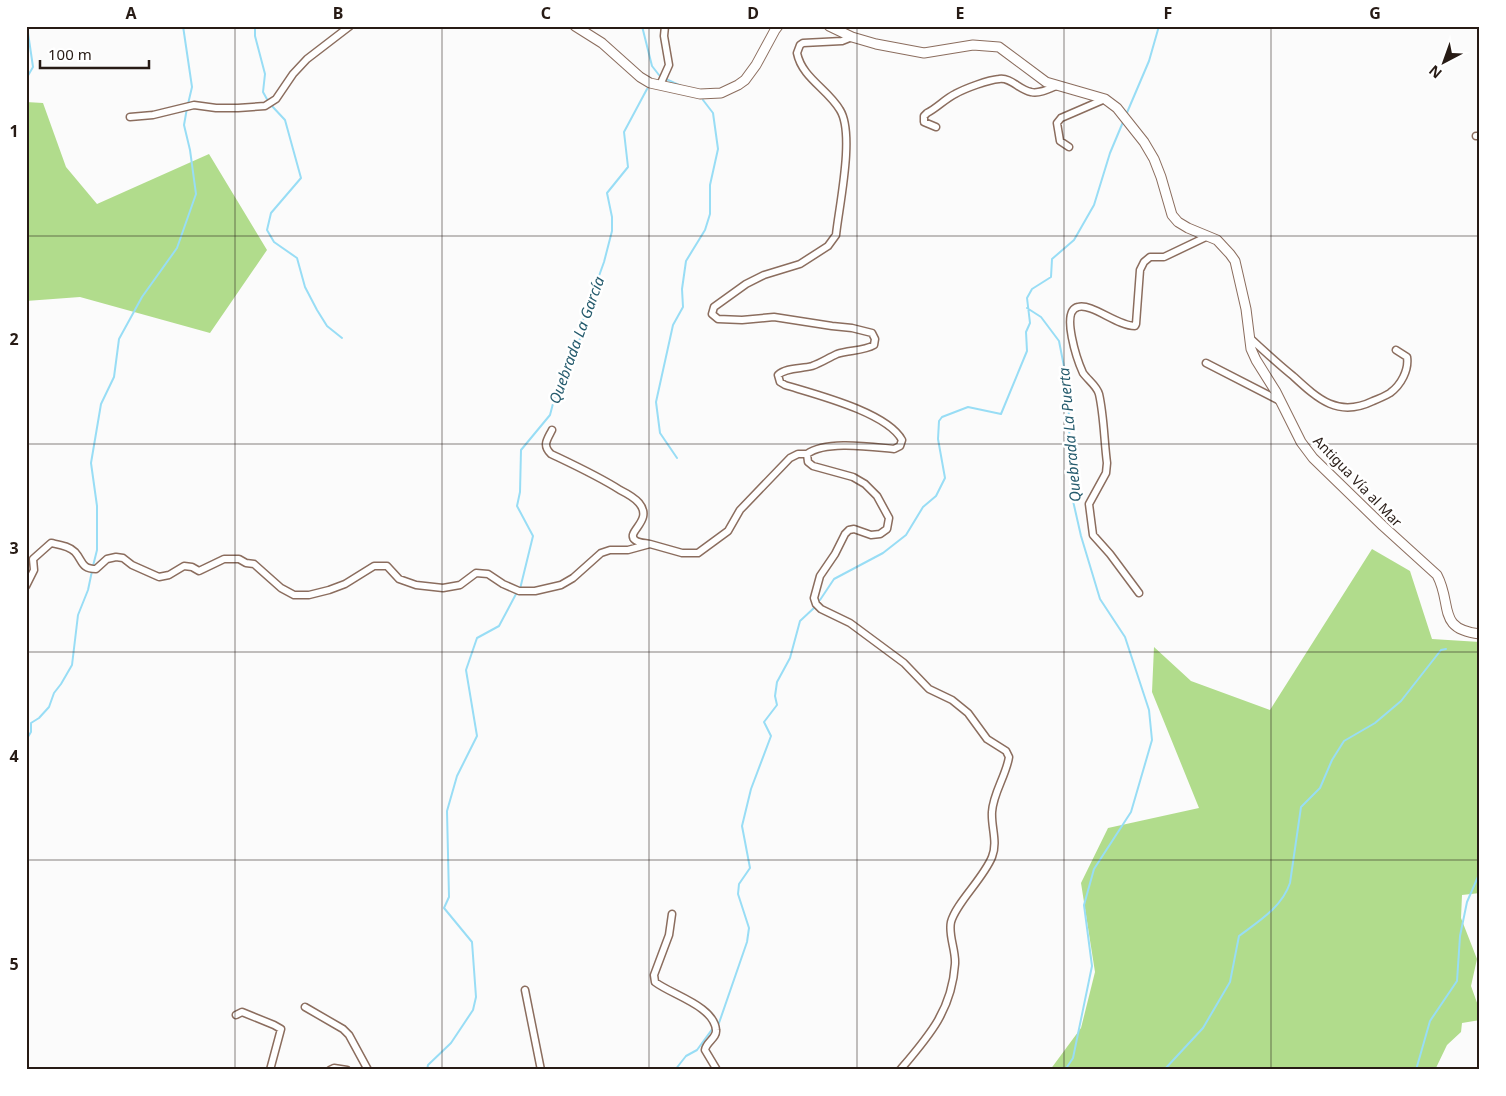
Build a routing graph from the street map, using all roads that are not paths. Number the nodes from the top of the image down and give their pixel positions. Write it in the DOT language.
graph roads {
  1 [pos="350,26"];
  2 [pos="575,26"];
  3 [pos="665,26"];
  4 [pos="778,26"];
  5 [pos="829,26"];
  6 [pos="852,37"];
  7 [pos="660,85"];
  8 [pos="1056,86"];
  9 [pos="1104,99"];
  10 [pos="130,117"];
  11 [pos="936,127"];
  12 [pos="1069,147"];
  13 [pos="1208,236"];
  14 [pos="1250,338"];
  15 [pos="1396,350"];
  16 [pos="1206,363"];
  17 [pos="1280,401"];
  18 [pos="552,430"];
  19 [pos="807,454"];
  20 [pos="650,544"];
  21 [pos="26,586"];
  22 [pos="1139,593"];
  23 [pos="1480,634"];
  24 [pos="672,914"];
  25 [pos="525,990"];
  26 [pos="305,1007"];
  27 [pos="236,1015"];
  28 [pos="270,1070"];
  29 [pos="330,1070"];
  30 [pos="347,1070"];
  31 [pos="368,1070"];
  32 [pos="542,1070"];
  33 [pos="717,1070"];
  34 [pos="900,1070"];
  1 -- 10 [label="street"];
  2 -- 7 [label="main road"];
  3 -- 7 [label="street"];
  4 -- 7 [label="main road"];
  5 -- 6 [label="main road, Antigua Vía al Mar"];
  6 -- 8 [label="main road, Antigua Vía al Mar"];
  6 -- 19 [label="street"];
  8 -- 9 [label="main road, Antigua Vía al Mar"];
  8 -- 11 [label="street"];
  9 -- 12 [label="street"];
  9 -- 13 [label="main road, Antigua Vía al Mar"];
  13 -- 14 [label="main road, Antigua Vía al Mar"];
  13 -- 22 [label="street"];
  14 -- 15 [label="street"];
  14 -- 17 [label="main road, Antigua Vía al Mar"];
  16 -- 17 [label="street"];
  17 -- 23 [label="main road, Antigua Vía al Mar"];
  18 -- 20 [label="street"];
  19 -- 20 [label="street"];
  19 -- 34 [label="street"];
  20 -- 21 [label="street"];
  24 -- 33 [label="street"];
  25 -- 32 [label="street"];
  26 -- 31 [label="street"];
  27 -- 28 [label="street"];
  29 -- 30 [label="street"];
}
